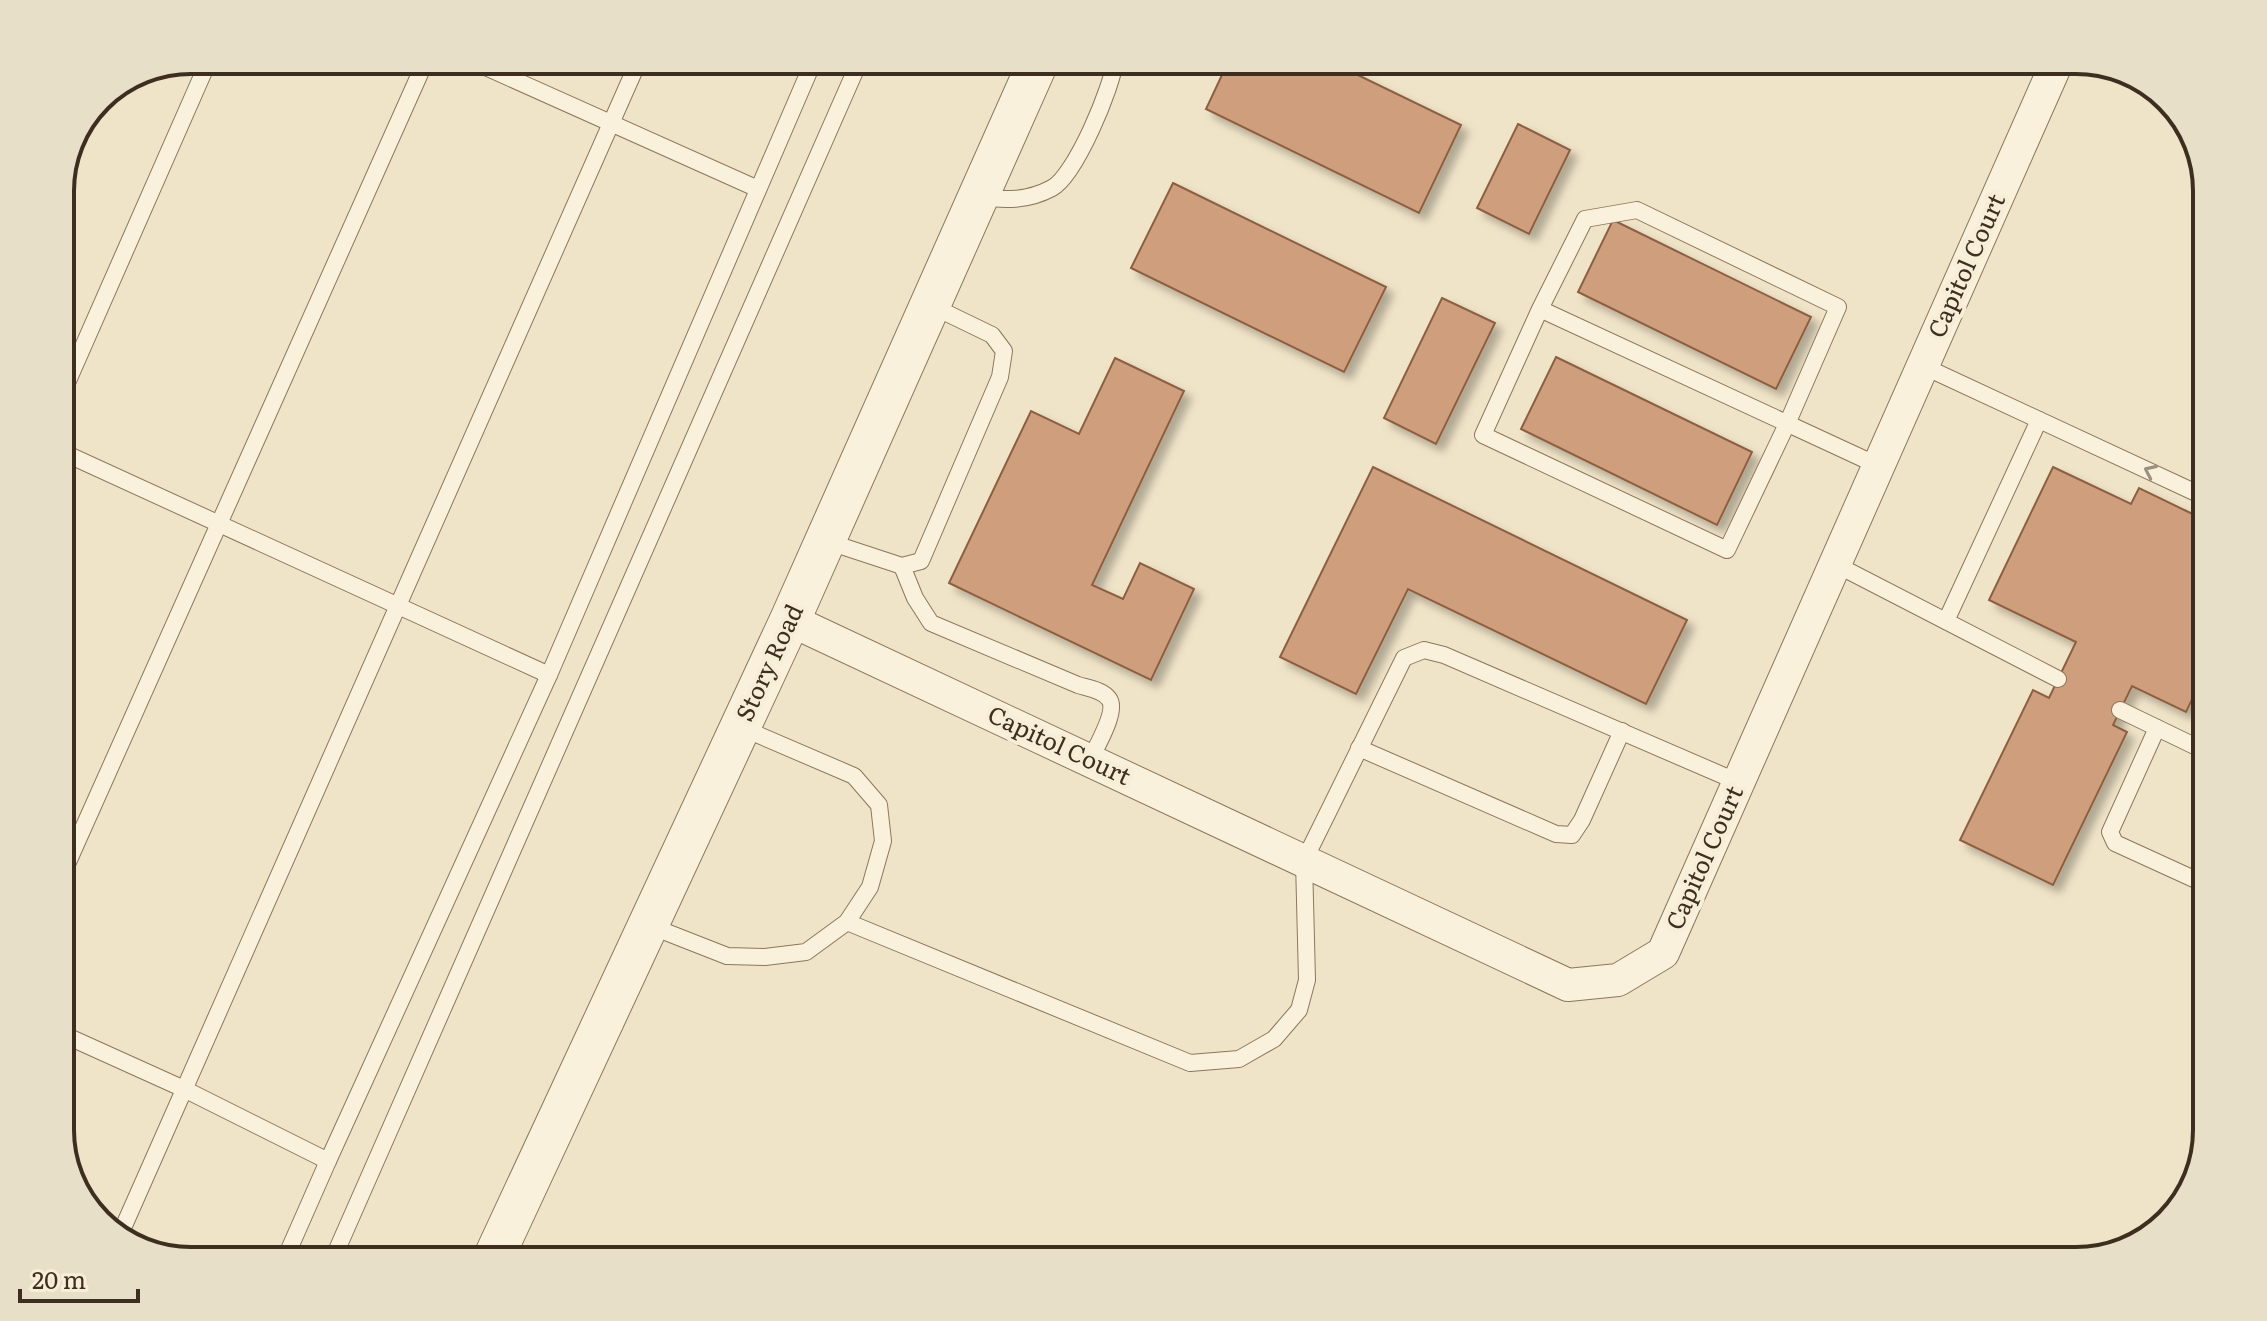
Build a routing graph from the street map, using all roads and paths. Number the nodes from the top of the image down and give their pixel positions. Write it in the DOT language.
graph roads {
  1 [pos="203,74"];
  2 [pos="420,74"];
  3 [pos="501,74"];
  4 [pos="633,74"];
  5 [pos="808,74"];
  6 [pos="854,74"];
  7 [pos="1033,74"];
  8 [pos="1112,74"];
  9 [pos="2052,74"];
  10 [pos="611,123"];
  11 [pos="758,189"];
  12 [pos="978,196"];
  13 [pos="930,305"];
  14 [pos="1540,309"];
  15 [pos="1923,366"];
  16 [pos="74,367"];
  17 [pos="2039,420"];
  18 [pos="1787,424"];
  19 [pos="74,457"];
  20 [pos="1879,466"];
  21 [pos="2193,492"];
  22 [pos="219,524"];
  23 [pos="825,541"];
  24 [pos="1835,564"];
  25 [pos="902,566"];
  26 [pos="397,606"];
  27 [pos="790,620"];
  28 [pos="1946,621"];
  29 [pos="549,675"];
  30 [pos="2058,679"];
  31 [pos="2120,710"];
  32 [pos="740,727"];
  33 [pos="2157,728"];
  34 [pos="1622,731"];
  35 [pos="2193,745"];
  36 [pos="1359,748"];
  37 [pos="1090,760"];
  38 [pos="1738,782"];
  39 [pos="74,849"];
  40 [pos="1304,861"];
  41 [pos="2193,879"];
  42 [pos="847,922"];
  43 [pos="648,925"];
  44 [pos="74,1039"];
  45 [pos="184,1089"];
  46 [pos="328,1161"];
  47 [pos="124,1225"];
  48 [pos="290,1247"];
  49 [pos="338,1247"];
  50 [pos="498,1247"];
  1 -- 16 [label="lane"];
  2 -- 22 [label="lane"];
  3 -- 10 [label="lane"];
  4 -- 10 [label="lane"];
  5 -- 11 [label="lane"];
  6 -- 49 [label="lane"];
  7 -- 12 [label="street, Story Road"];
  8 -- 12 [label="lane"];
  9 -- 15 [label="street, Capitol Court"];
  10 -- 11 [label="lane"];
  10 -- 26 [label="lane"];
  11 -- 29 [label="lane"];
  12 -- 13 [label="street, Story Road"];
  13 -- 23 [label="street, Story Road"];
  13 -- 25 [label="lane"];
  14 -- 18 [label="lane"];
  14 -- 18 [label="lane"];
  14 -- 18 [label="lane"];
  15 -- 17 [label="lane"];
  15 -- 20 [label="street, Capitol Court"];
  21 -- 17 [label="lane, one-way"];
  17 -- 28 [label="lane"];
  18 -- 20 [label="lane"];
  19 -- 22 [label="lane"];
  20 -- 24 [label="street, Capitol Court"];
  22 -- 26 [label="lane"];
  22 -- 39 [label="lane"];
  23 -- 25 [label="lane"];
  23 -- 27 [label="street, Story Road"];
  24 -- 28 [label="lane"];
  24 -- 38 [label="street, Capitol Court"];
  25 -- 37 [label="lane"];
  26 -- 29 [label="lane"];
  26 -- 45 [label="lane"];
  27 -- 32 [label="street, Story Road"];
  27 -- 37 [label="street, Capitol Court"];
  28 -- 30 [label="lane"];
  29 -- 46 [label="lane"];
  31 -- 33 [label="lane"];
  32 -- 42 [label="lane"];
  32 -- 43 [label="street, Story Road"];
  33 -- 35 [label="lane"];
  33 -- 41 [label="lane"];
  34 -- 36 [label="lane"];
  34 -- 36 [label="lane"];
  34 -- 38 [label="lane"];
  36 -- 40 [label="lane"];
  37 -- 40 [label="street, Capitol Court"];
  38 -- 40 [label="street, Capitol Court"];
  40 -- 42 [label="lane"];
  42 -- 43 [label="lane"];
  43 -- 50 [label="street, Story Road"];
  44 -- 45 [label="lane"];
  45 -- 46 [label="lane"];
  45 -- 47 [label="lane"];
  46 -- 48 [label="lane"];
}
